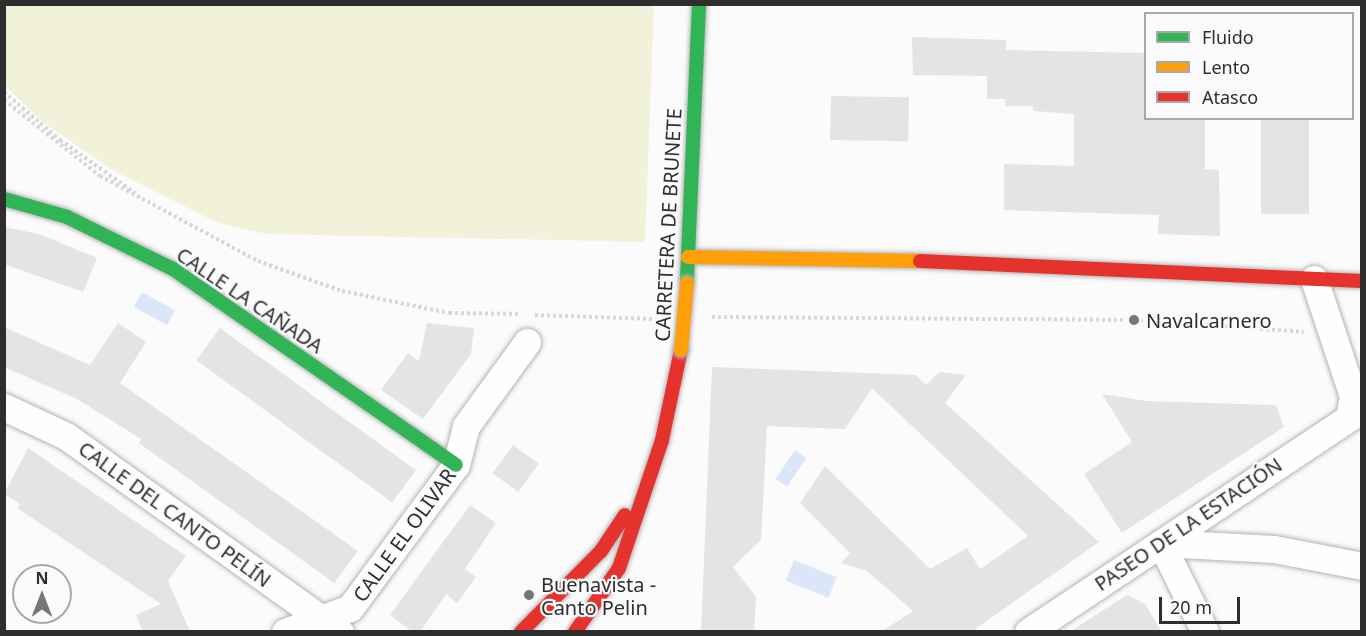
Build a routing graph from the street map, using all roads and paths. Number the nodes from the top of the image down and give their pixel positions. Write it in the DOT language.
graph roads {
  1 [pos="699,4"];
  2 [pos="4,92"];
  3 [pos="4,100"];
  4 [pos="4,199"];
  5 [pos="153,205"];
  6 [pos="688,257"];
  7 [pos="1314,279"];
  8 [pos="1362,281"];
  9 [pos="700,318"];
  10 [pos="661,319"];
  11 [pos="1331,334"];
  12 [pos="527,342"];
  13 [pos="4,407"];
  14 [pos="1355,418"];
  15 [pos="456,465"];
  16 [pos="650,479"];
  17 [pos="1161,543"];
  18 [pos="1362,566"];
  19 [pos="329,624"];
  20 [pos="285,632"];
  21 [pos="521,632"];
  22 [pos="575,632"];
  23 [pos="1028,632"];
  24 [pos="1204,632"];
  1 -- 6 [label="street, CARRETERA DE BRUNETE"];
  2 -- 5 [label="path"];
  3 -- 5 [label="path"];
  4 -- 15 [label="street, CALLE LA CAÑADA"];
  5 -- 10 [label="path"];
  6 -- 7 [label="street"];
  6 -- 16 [label="street, CARRETERA DE BRUNETE, bridge"];
  7 -- 8 [label="street"];
  7 -- 11 [label="street"];
  9 -- 11 [label="path"];
  11 -- 14 [label="street"];
  12 -- 15 [label="street, CALLE EL OLIVAR"];
  13 -- 19 [label="street, CALLE DEL CANTO PELÍN"];
  14 -- 17 [label="street, PASEO DE LA ESTACIÓN"];
  15 -- 19 [label="street, CALLE EL OLIVAR"];
  16 -- 21 [label="street, CARRETERA DE BRUNETE"];
  16 -- 22 [label="street, CARRETERA DE BRUNETE"];
  17 -- 18 [label="street"];
  17 -- 23 [label="street, PASEO DE LA ESTACIÓN"];
  17 -- 24 [label="street"];
  19 -- 20 [label="street, CALLE EL OLIVAR"];
}
